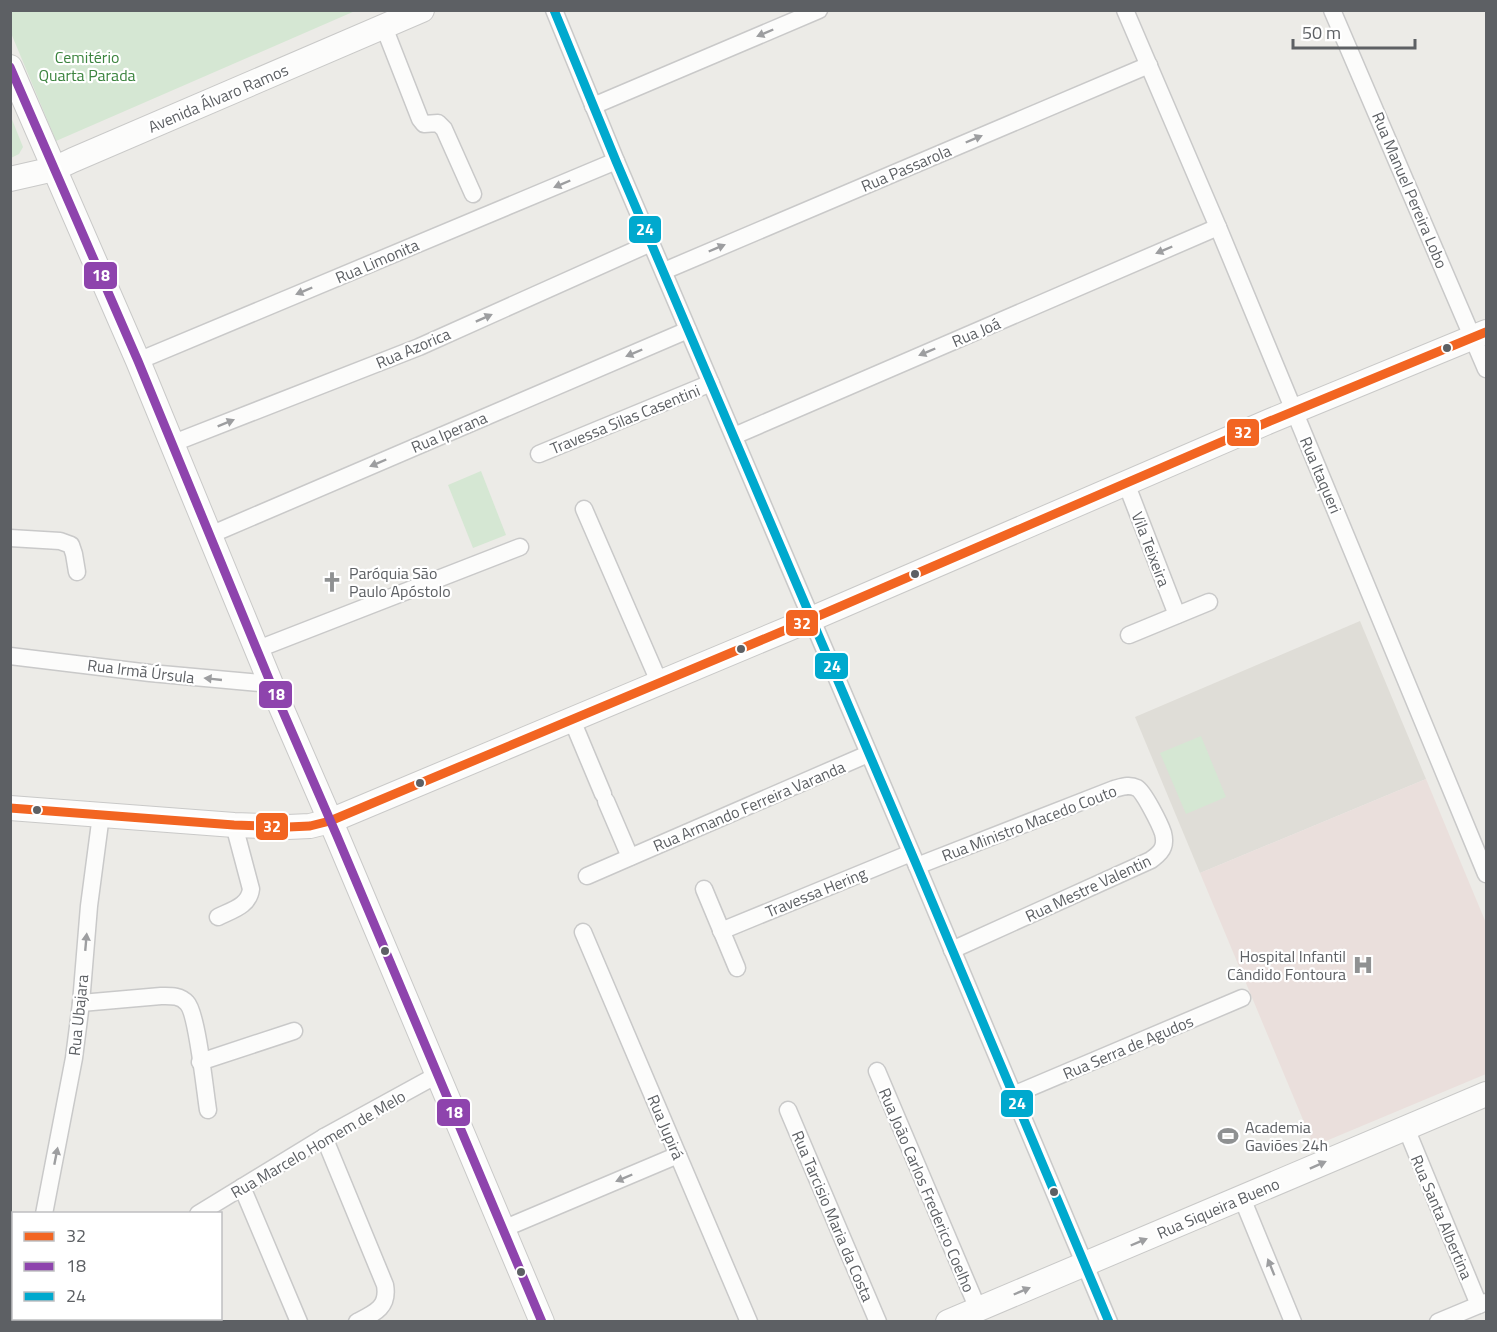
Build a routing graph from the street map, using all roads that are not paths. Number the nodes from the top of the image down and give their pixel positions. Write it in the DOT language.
graph roads {
  1 [pos="422,10"];
  2 [pos="554,10"];
  3 [pos="819,10"];
  4 [pos="1125,10"];
  5 [pos="1332,10"];
  6 [pos="384,27"];
  7 [pos="1149,65"];
  8 [pos="10,67"];
  9 [pos="593,105"];
  10 [pos="616,161"];
  11 [pos="54,169"];
  12 [pos="10,179"];
  13 [pos="473,194"];
  14 [pos="1218,227"];
  15 [pos="651,243"];
  16 [pos="664,271"];
  17 [pos="688,330"];
  18 [pos="1480,334"];
  19 [pos="138,361"];
  20 [pos="1486,369"];
  21 [pos="711,383"];
  22 [pos="1294,411"];
  23 [pos="734,436"];
  24 [pos="171,444"];
  25 [pos="539,454"];
  26 [pos="1126,483"];
  27 [pos="584,509"];
  28 [pos="210,535"];
  29 [pos="10,538"];
  30 [pos="520,547"];
  31 [pos="76,572"];
  32 [pos="1209,602"];
  33 [pos="1177,615"];
  34 [pos="812,619"];
  35 [pos="1129,635"];
  36 [pos="258,650"];
  37 [pos="10,656"];
  38 [pos="271,684"];
  39 [pos="660,684"];
  40 [pos="572,720"];
  41 [pos="868,754"];
  42 [pos="1140,790"];
  43 [pos="10,808"];
  44 [pos="101,815"];
  45 [pos="330,820"];
  46 [pos="234,825"];
  47 [pos="630,857"];
  48 [pos="914,859"];
  49 [pos="1486,874"];
  50 [pos="587,876"];
  51 [pos="704,889"];
  52 [pos="218,917"];
  53 [pos="722,931"];
  54 [pos="583,933"];
  55 [pos="952,950"];
  56 [pos="737,968"];
  57 [pos="1242,998"];
  58 [pos="81,1003"];
  59 [pos="294,1031"];
  60 [pos="200,1062"];
  61 [pos="877,1071"];
  62 [pos="437,1075"];
  63 [pos="1486,1094"];
  64 [pos="1013,1095"];
  65 [pos="207,1110"];
  66 [pos="788,1110"];
  67 [pos="1406,1128"];
  68 [pos="324,1137"];
  69 [pos="678,1155"];
  70 [pos="242,1187"];
  71 [pos="1242,1198"];
  72 [pos="44,1212"];
  73 [pos="201,1212"];
  74 [pos="503,1229"];
  75 [pos="1085,1264"];
  76 [pos="1483,1303"];
  77 [pos="978,1309"];
  78 [pos="299,1322"];
  79 [pos="357,1322"];
  80 [pos="542,1322"];
  81 [pos="749,1322"];
  82 [pos="878,1322"];
  83 [pos="948,1322"];
  84 [pos="1109,1322"];
  85 [pos="1293,1322"];
  86 [pos="1438,1322"];
  1 -- 6 [label="main road, Avenida Álvaro Ramos"];
  2 -- 9 [label="street"];
  3 -- 9 [label="street, one-way"];
  4 -- 7 [label="street, Rua Itaqueri"];
  5 -- 18 [label="street, Rua Manuel Pereira Lobo"];
  6 -- 11 [label="main road, Avenida Álvaro Ramos"];
  6 -- 13 [label="street"];
  7 -- 14 [label="street, Rua Itaqueri"];
  16 -- 7 [label="street, Rua Passarola, one-way"];
  8 -- 11 [label="main road"];
  9 -- 10 [label="street"];
  10 -- 15 [label="street"];
  10 -- 19 [label="street, Rua Limonita, one-way"];
  11 -- 12 [label="main road, Avenida Álvaro Ramos"];
  11 -- 19 [label="main road"];
  14 -- 22 [label="street, Rua Itaqueri"];
  14 -- 23 [label="street, Rua Joá, one-way"];
  15 -- 16 [label="street"];
  24 -- 15 [label="street, Rua Azorica, one-way"];
  16 -- 17 [label="street"];
  17 -- 21 [label="street"];
  17 -- 28 [label="street, Rua Iperana, one-way"];
  18 -- 20 [label="street, Rua Manuel Pereira Lobo"];
  18 -- 22 [label="main road"];
  19 -- 24 [label="main road"];
  21 -- 23 [label="street"];
  21 -- 25 [label="street, Travessa Silas Casentini"];
  22 -- 26 [label="main road"];
  22 -- 49 [label="street, Rua Itaqueri"];
  23 -- 34 [label="street"];
  24 -- 28 [label="main road"];
  26 -- 33 [label="street, Vila Teixeira"];
  26 -- 34 [label="main road"];
  27 -- 39 [label="street"];
  28 -- 36 [label="main road"];
  29 -- 31 [label="street"];
  30 -- 36 [label="street"];
  32 -- 33 [label="street"];
  33 -- 35 [label="street"];
  34 -- 39 [label="main road"];
  34 -- 41 [label="street"];
  36 -- 38 [label="main road"];
  38 -- 37 [label="street, Rua Irmã Úrsula, one-way"];
  38 -- 45 [label="main road"];
  39 -- 40 [label="main road"];
  40 -- 45 [label="main road"];
  40 -- 47 [label="street"];
  41 -- 47 [label="street, Rua Armando Ferreira Varanda"];
  41 -- 48 [label="street"];
  42 -- 48 [label="street, Rua Ministro Macedo Couto"];
  42 -- 55 [label="street, Rua Mestre Valentin"];
  43 -- 44 [label="main road"];
  44 -- 46 [label="main road"];
  58 -- 44 [label="street, Rua Ubajara, one-way"];
  45 -- 46 [label="main road"];
  45 -- 62 [label="main road"];
  46 -- 52 [label="street"];
  47 -- 50 [label="street, Rua Armando Ferreira Varanda"];
  48 -- 53 [label="street, Travessa Hering"];
  48 -- 55 [label="street"];
  51 -- 53 [label="street"];
  53 -- 56 [label="street"];
  54 -- 69 [label="street, Rua Jupirá"];
  55 -- 64 [label="street"];
  57 -- 64 [label="street, Rua Serra de Agudos"];
  58 -- 60 [label="street"];
  72 -- 58 [label="street, Rua Ubajara, one-way"];
  59 -- 60 [label="street"];
  60 -- 65 [label="street"];
  61 -- 77 [label="street, Rua João Carlos Frederico Coelho"];
  62 -- 68 [label="street, Rua Marcelo Homem de Melo"];
  62 -- 74 [label="main road"];
  63 -- 67 [label="main road, Rua Siqueira Bueno"];
  64 -- 75 [label="street"];
  66 -- 82 [label="street, Rua Tarcisio Maria da Costa"];
  71 -- 67 [label="main road, Rua Siqueira Bueno, one-way"];
  67 -- 76 [label="street, Rua Santa Albertina"];
  68 -- 70 [label="street, Rua Marcelo Homem de Melo"];
  68 -- 79 [label="street"];
  69 -- 74 [label="street, one-way"];
  69 -- 81 [label="street, Rua Jupirá"];
  70 -- 73 [label="street, Rua Marcelo Homem de Melo"];
  70 -- 78 [label="street"];
  75 -- 71 [label="main road, Rua Siqueira Bueno, one-way"];
  85 -- 71 [label="street, one-way"];
  74 -- 80 [label="main road"];
  77 -- 75 [label="main road, Rua Siqueira Bueno, one-way"];
  75 -- 84 [label="street"];
  76 -- 86 [label="street"];
  77 -- 83 [label="main road, Rua Siqueira Bueno"];
}
